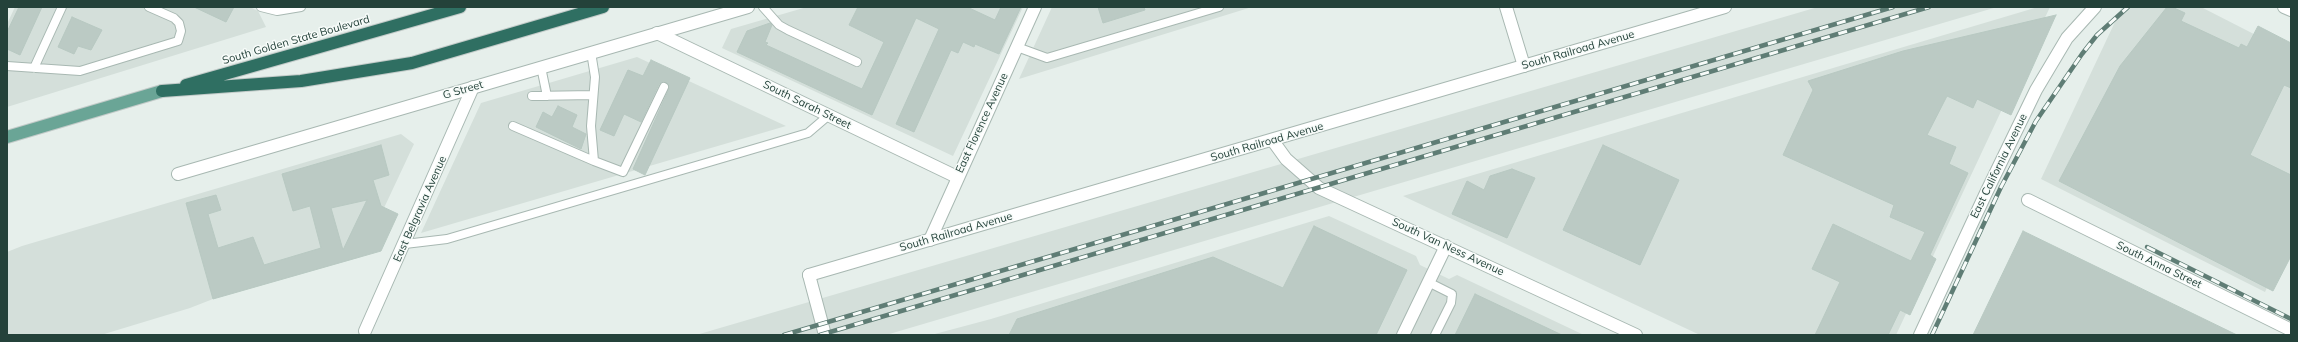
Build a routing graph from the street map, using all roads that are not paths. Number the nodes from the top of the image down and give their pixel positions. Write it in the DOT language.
graph roads {
  1 [pos="62,7"];
  2 [pos="149,7"];
  3 [pos="261,7"];
  4 [pos="301,7"];
  5 [pos="460,7"];
  6 [pos="603,7"];
  7 [pos="748,7"];
  8 [pos="763,7"];
  9 [pos="1035,7"];
  10 [pos="1219,7"];
  11 [pos="1506,7"];
  12 [pos="1725,7"];
  13 [pos="2095,7"];
  14 [pos="2284,7"];
  15 [pos="2291,10"];
  16 [pos="657,33"];
  17 [pos="1017,47"];
  18 [pos="591,52"];
  19 [pos="858,62"];
  20 [pos="7,66"];
  21 [pos="1524,66"];
  22 [pos="541,67"];
  23 [pos="34,68"];
  24 [pos="664,86"];
  25 [pos="473,87"];
  26 [pos="162,91"];
  27 [pos="594,95"];
  28 [pos="532,96"];
  29 [pos="547,96"];
  30 [pos="829,115"];
  31 [pos="513,126"];
  32 [pos="7,137"];
  33 [pos="1273,141"];
  34 [pos="594,161"];
  35 [pos="178,174"];
  36 [pos="957,177"];
  37 [pos="2028,200"];
  38 [pos="930,240"];
  39 [pos="405,244"];
  40 [pos="1446,246"];
  41 [pos="1428,282"];
  42 [pos="2289,329"];
  43 [pos="365,331"];
  44 [pos="825,335"];
  45 [pos="1403,335"];
  46 [pos="1435,335"];
  47 [pos="1636,335"];
  48 [pos="1920,335"];
  1 -- 23 [label="lane"];
  2 -- 23 [label="lane"];
  3 -- 4 [label="lane"];
  5 -- 26 [label="highway, South Golden State Boulevard"];
  6 -- 26 [label="highway, South Golden State Boulevard"];
  7 -- 16 [label="street, G Street"];
  8 -- 19 [label="lane"];
  9 -- 17 [label="street, East Florence Avenue"];
  10 -- 17 [label="lane"];
  11 -- 21 [label="street"];
  12 -- 21 [label="street, South Railroad Avenue"];
  13 -- 48 [label="street, East California Avenue"];
  14 -- 15 [label="street"];
  16 -- 18 [label="street, G Street"];
  16 -- 30 [label="street, South Sarah Street"];
  17 -- 36 [label="street, East Florence Avenue"];
  18 -- 22 [label="street, G Street"];
  18 -- 27 [label="lane"];
  20 -- 23 [label="lane"];
  21 -- 33 [label="street, South Railroad Avenue"];
  22 -- 25 [label="street, G Street"];
  22 -- 29 [label="lane"];
  24 -- 34 [label="lane"];
  25 -- 35 [label="street, G Street"];
  25 -- 39 [label="street, East Belgravia Avenue"];
  26 -- 32 [label="main road, South Golden State Boulevard"];
  27 -- 29 [label="lane"];
  27 -- 34 [label="lane"];
  28 -- 29 [label="lane"];
  30 -- 36 [label="street, South Sarah Street"];
  30 -- 39 [label="lane"];
  31 -- 34 [label="lane"];
  33 -- 38 [label="street, South Railroad Avenue"];
  33 -- 40 [label="street, South Van Ness Avenue"];
  36 -- 38 [label="street, East Florence Avenue"];
  37 -- 42 [label="street, South Anna Street"];
  38 -- 44 [label="street, South Railroad Avenue"];
  39 -- 43 [label="street, East Belgravia Avenue"];
  40 -- 41 [label="street"];
  40 -- 47 [label="street, South Van Ness Avenue"];
  41 -- 45 [label="street"];
  41 -- 46 [label="lane"];
}
